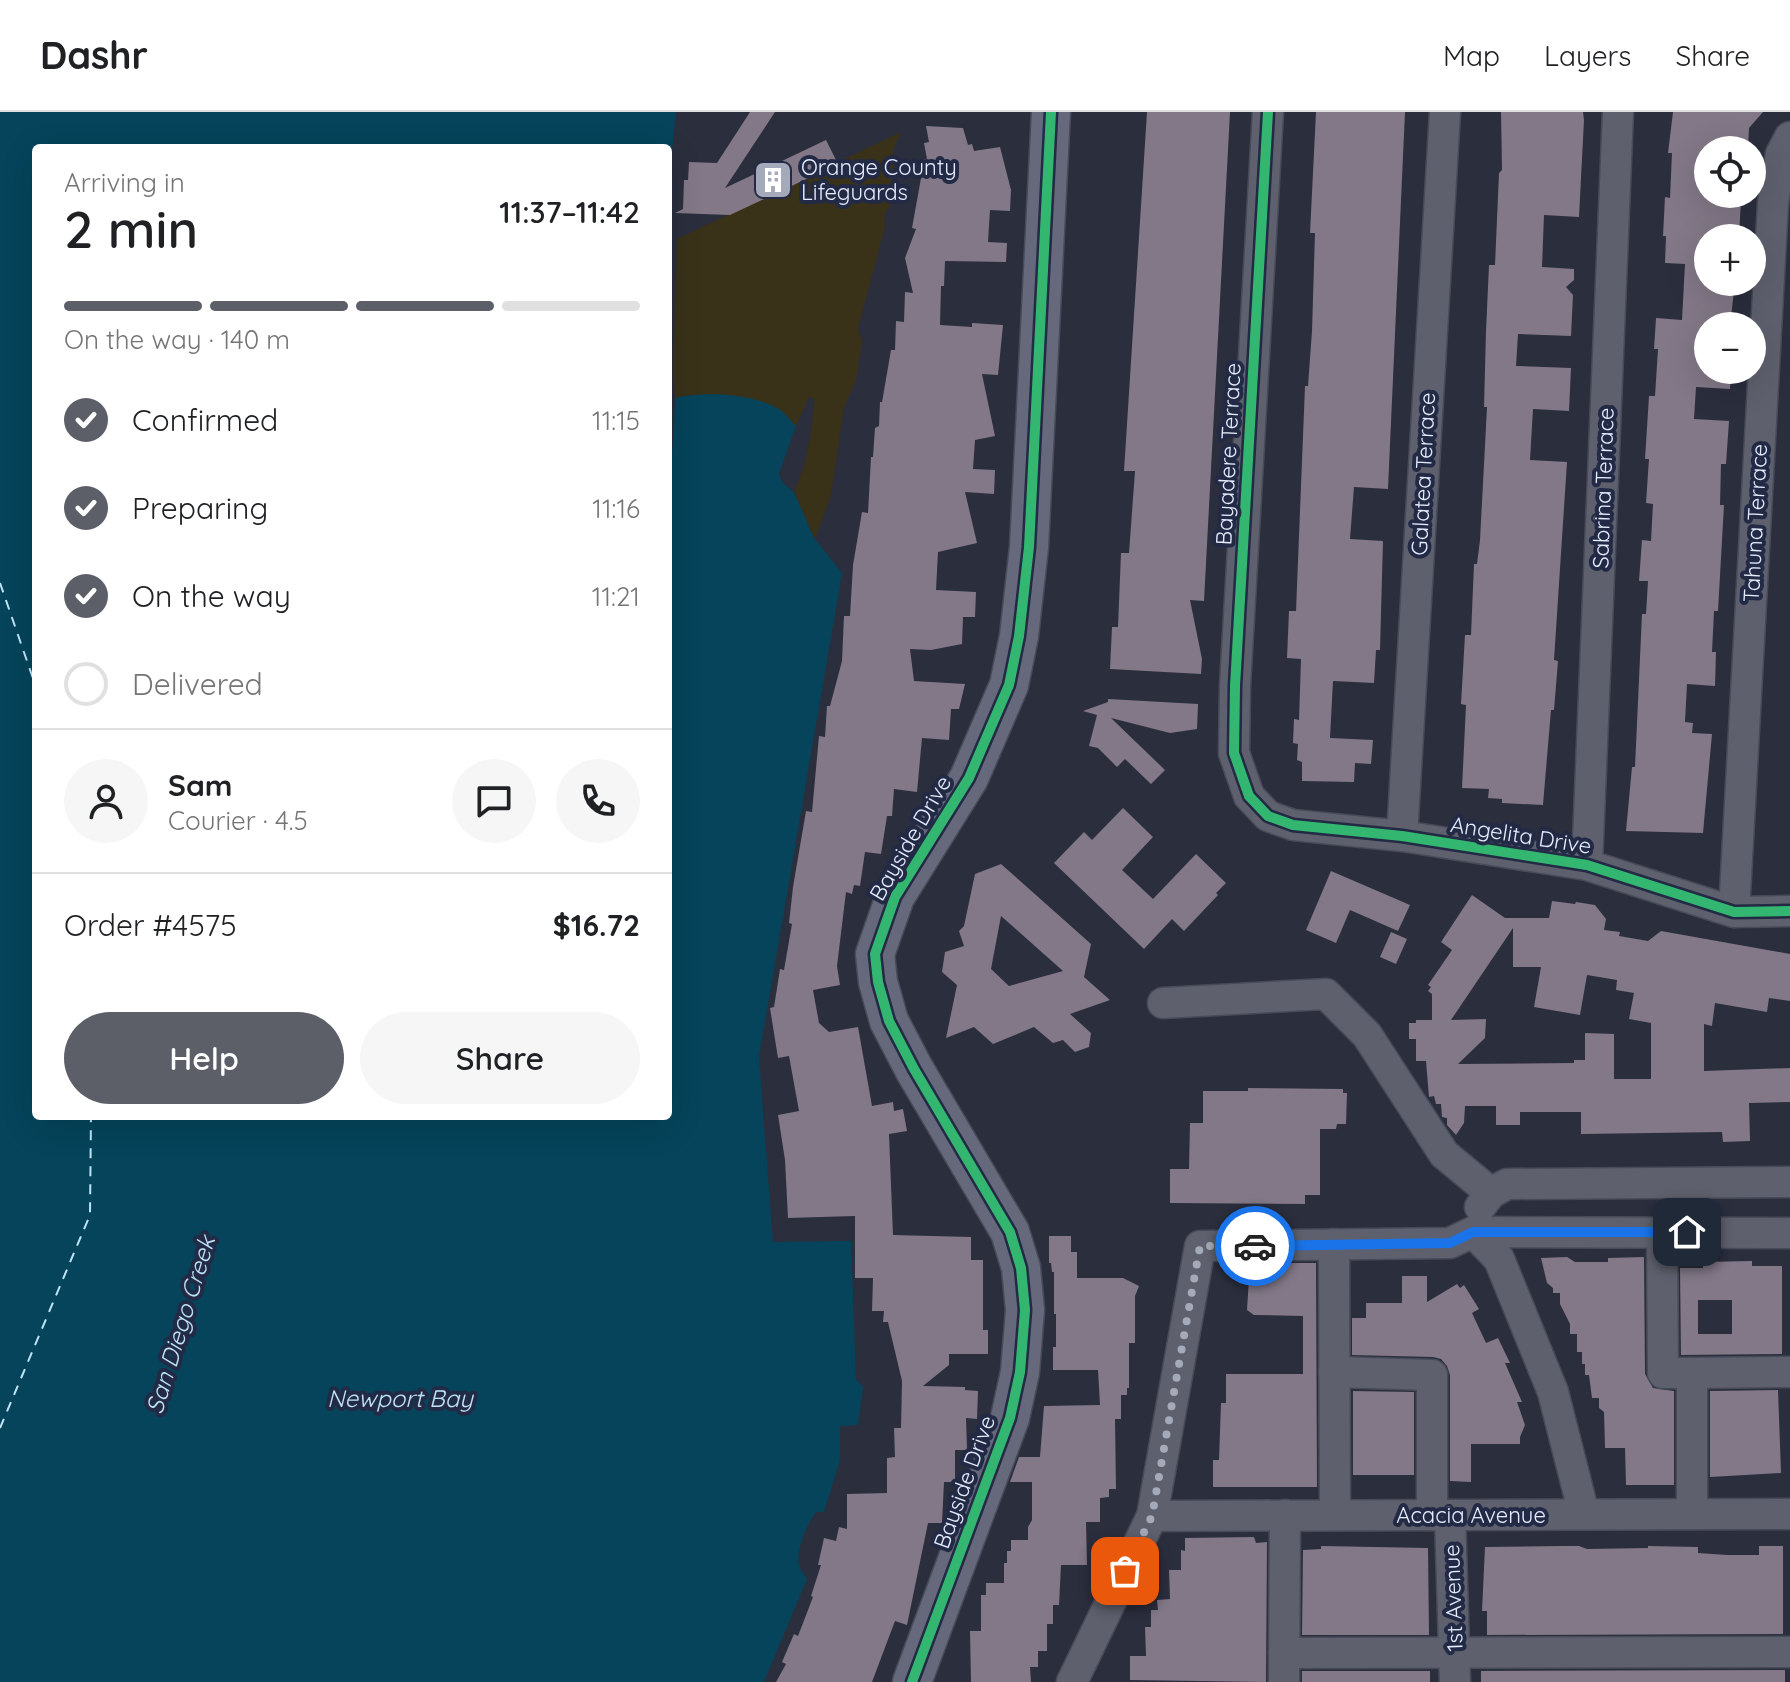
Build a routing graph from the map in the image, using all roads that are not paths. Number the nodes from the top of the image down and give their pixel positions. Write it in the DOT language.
graph roads {
  1 [pos="1051,112"];
  2 [pos="1268,112"];
  3 [pos="1445,112"];
  4 [pos="1618,112"];
  5 [pos="1790,137"];
  6 [pos="1249,796"];
  7 [pos="1402,836"];
  8 [pos="1587,865"];
  9 [pos="1790,911"];
  10 [pos="1734,912"];
  11 [pos="1163,1003"];
  12 [pos="1790,1182"];
  13 [pos="1491,1193"];
  14 [pos="1473,1232"];
  15 [pos="1662,1232"];
  16 [pos="1790,1233"];
  17 [pos="1334,1244"];
  18 [pos="1334,1372"];
  19 [pos="1790,1372"];
  20 [pos="1692,1373"];
  21 [pos="1584,1514"];
  22 [pos="1692,1514"];
  23 [pos="1790,1514"];
  24 [pos="1285,1515"];
  25 [pos="1335,1515"];
  26 [pos="1441,1515"];
  27 [pos="1152,1516"];
  28 [pos="1790,1652"];
  29 [pos="1284,1667"];
  30 [pos="1455,1668"];
  31 [pos="912,1682"];
  32 [pos="1072,1682"];
  1 -- 31 [label="main road, Bayside Drive"];
  2 -- 6 [label="street, Bayadere Terrace"];
  3 -- 7 [label="street, Galatea Terrace"];
  4 -- 8 [label="street, Sabrina Terrace"];
  5 -- 10 [label="street, Tahuna Terrace"];
  6 -- 7 [label="street, Angelita Drive"];
  7 -- 8 [label="street, Angelita Drive"];
  8 -- 10 [label="street, Angelita Drive"];
  9 -- 10 [label="street, Angelita Drive"];
  11 -- 13 [label="street"];
  12 -- 13 [label="street"];
  13 -- 14 [label="street"];
  14 -- 15 [label="street"];
  14 -- 17 [label="street"];
  14 -- 21 [label="street"];
  15 -- 16 [label="street"];
  15 -- 20 [label="street"];
  17 -- 18 [label="street"];
  17 -- 27 [label="street"];
  18 -- 25 [label="street"];
  18 -- 26 [label="street, 1st Avenue"];
  19 -- 20 [label="street"];
  20 -- 22 [label="street"];
  21 -- 22 [label="street, Acacia Avenue"];
  21 -- 26 [label="street, Acacia Avenue"];
  22 -- 23 [label="street, Acacia Avenue"];
  24 -- 25 [label="street, Acacia Avenue"];
  24 -- 27 [label="street, Acacia Avenue"];
  24 -- 29 [label="street"];
  25 -- 26 [label="street, Acacia Avenue"];
  26 -- 30 [label="street, 1st Avenue"];
  27 -- 32 [label="street"];
  28 -- 30 [label="street"];
  29 -- 30 [label="street"];
}
